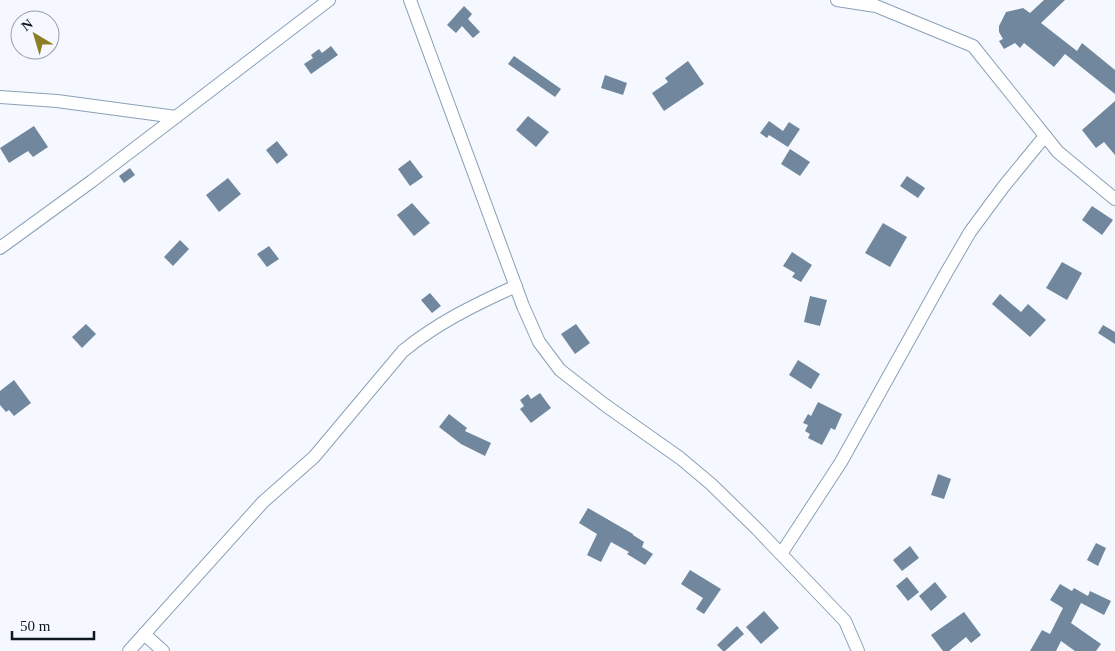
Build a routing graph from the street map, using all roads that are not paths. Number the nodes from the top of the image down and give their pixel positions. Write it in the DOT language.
graph roads {
  1 [pos="329,0"];
  2 [pos="410,0"];
  3 [pos="836,0"];
  4 [pos="0,97"];
  5 [pos="176,117"];
  6 [pos="1045,136"];
  7 [pos="1115,199"];
  8 [pos="0,248"];
  9 [pos="516,286"];
  10 [pos="781,554"];
  11 [pos="144,634"];
  12 [pos="129,651"];
  13 [pos="163,651"];
  14 [pos="858,651"];
  1 -- 5 [label="street"];
  2 -- 9 [label="street"];
  3 -- 6 [label="street"];
  4 -- 5 [label="street"];
  5 -- 8 [label="street"];
  6 -- 7 [label="street"];
  6 -- 10 [label="street"];
  9 -- 10 [label="street"];
  9 -- 11 [label="street"];
  10 -- 14 [label="street"];
  11 -- 12 [label="street"];
  11 -- 13 [label="street"];
}
